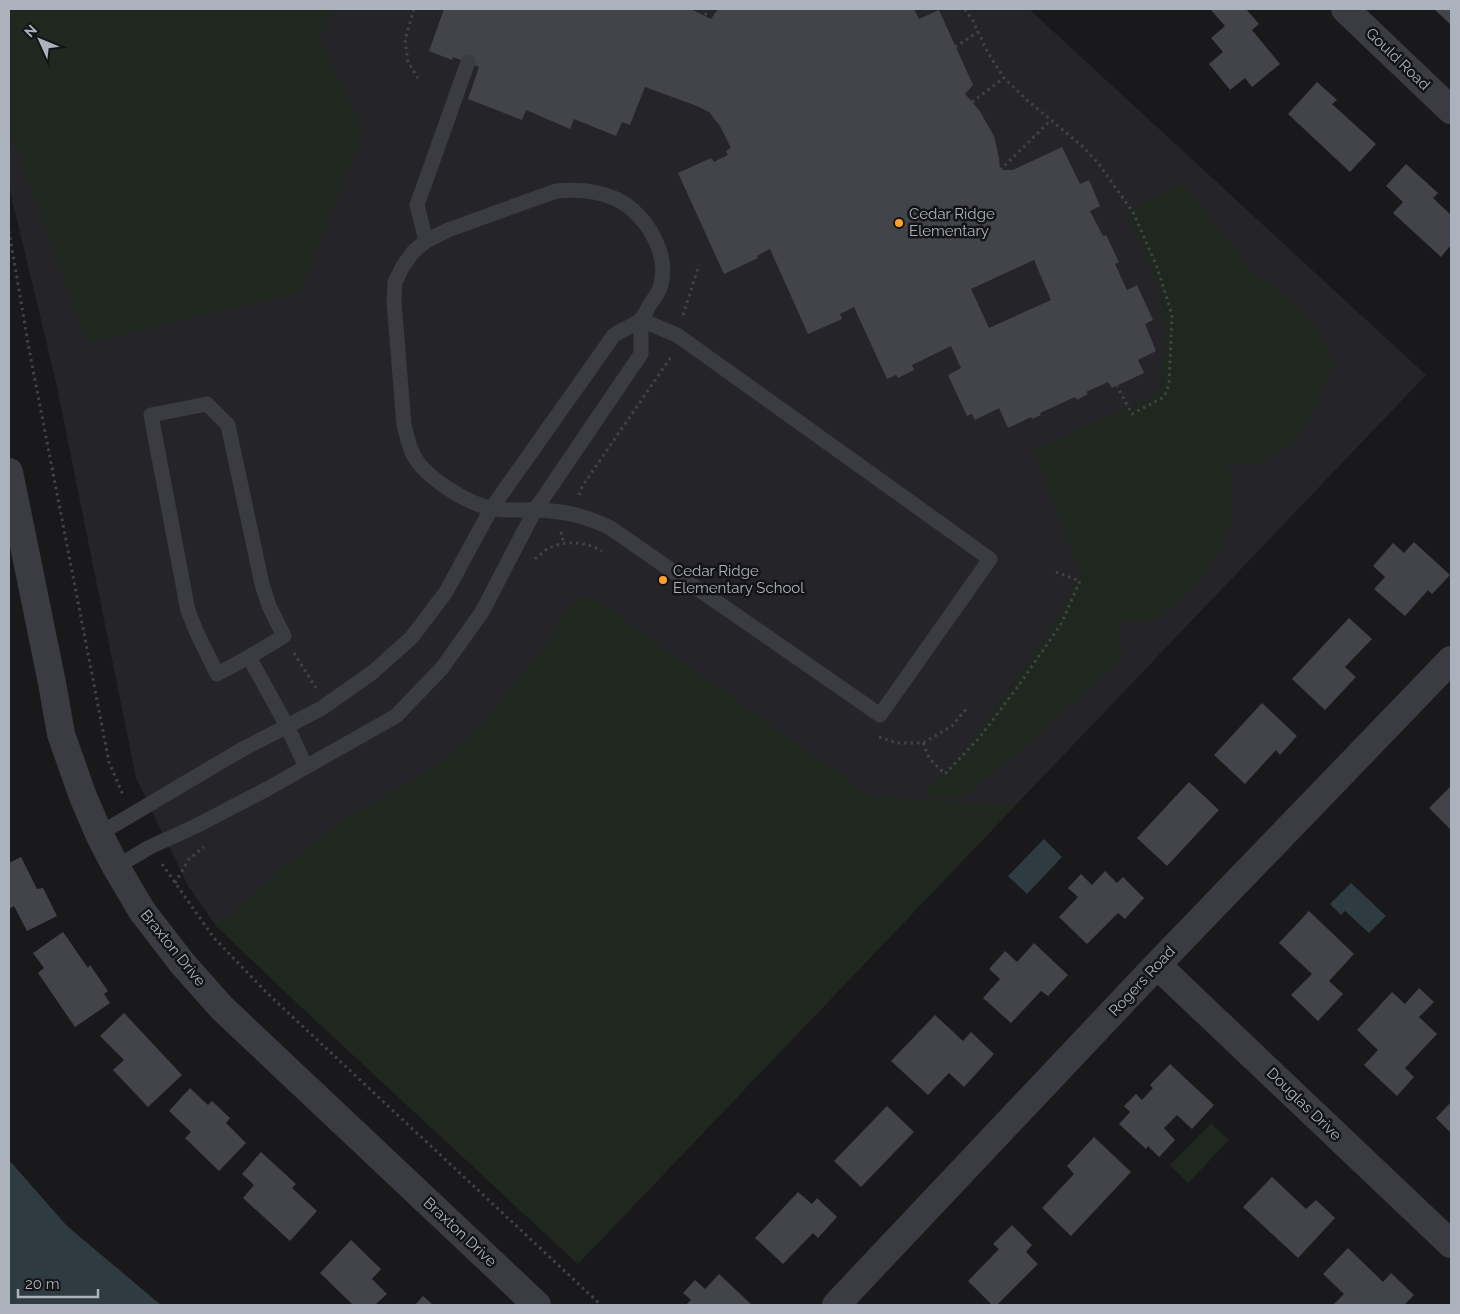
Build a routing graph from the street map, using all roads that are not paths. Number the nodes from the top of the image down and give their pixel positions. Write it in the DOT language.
graph roads {
  1 [pos="1345,9"];
  2 [pos="468,62"];
  3 [pos="1451,110"];
  4 [pos="426,241"];
  5 [pos="641,320"];
  6 [pos="9,472"];
  7 [pos="491,509"];
  8 [pos="535,510"];
  9 [pos="249,657"];
  10 [pos="1449,667"];
  11 [pos="286,726"];
  12 [pos="306,768"];
  13 [pos="99,834"];
  14 [pos="116,868"];
  15 [pos="1158,965"];
  16 [pos="1451,1244"];
  17 [pos="537,1305"];
  18 [pos="836,1305"];
  1 -- 3 [label="street, Gould Road"];
  2 -- 4 [label="lane"];
  4 -- 5 [label="lane"];
  4 -- 7 [label="lane"];
  5 -- 7 [label="lane"];
  5 -- 8 [label="lane"];
  5 -- 8 [label="lane"];
  6 -- 13 [label="street, Braxton Drive"];
  7 -- 8 [label="lane"];
  7 -- 11 [label="lane"];
  8 -- 12 [label="lane"];
  9 -- 9 [label="lane"];
  9 -- 11 [label="lane"];
  10 -- 15 [label="street, Rogers Road"];
  11 -- 12 [label="lane"];
  11 -- 13 [label="lane"];
  12 -- 14 [label="lane"];
  13 -- 14 [label="street, Braxton Drive"];
  14 -- 17 [label="street, Braxton Drive"];
  15 -- 16 [label="street, Douglas Drive"];
  15 -- 18 [label="street, Rogers Road"];
}
